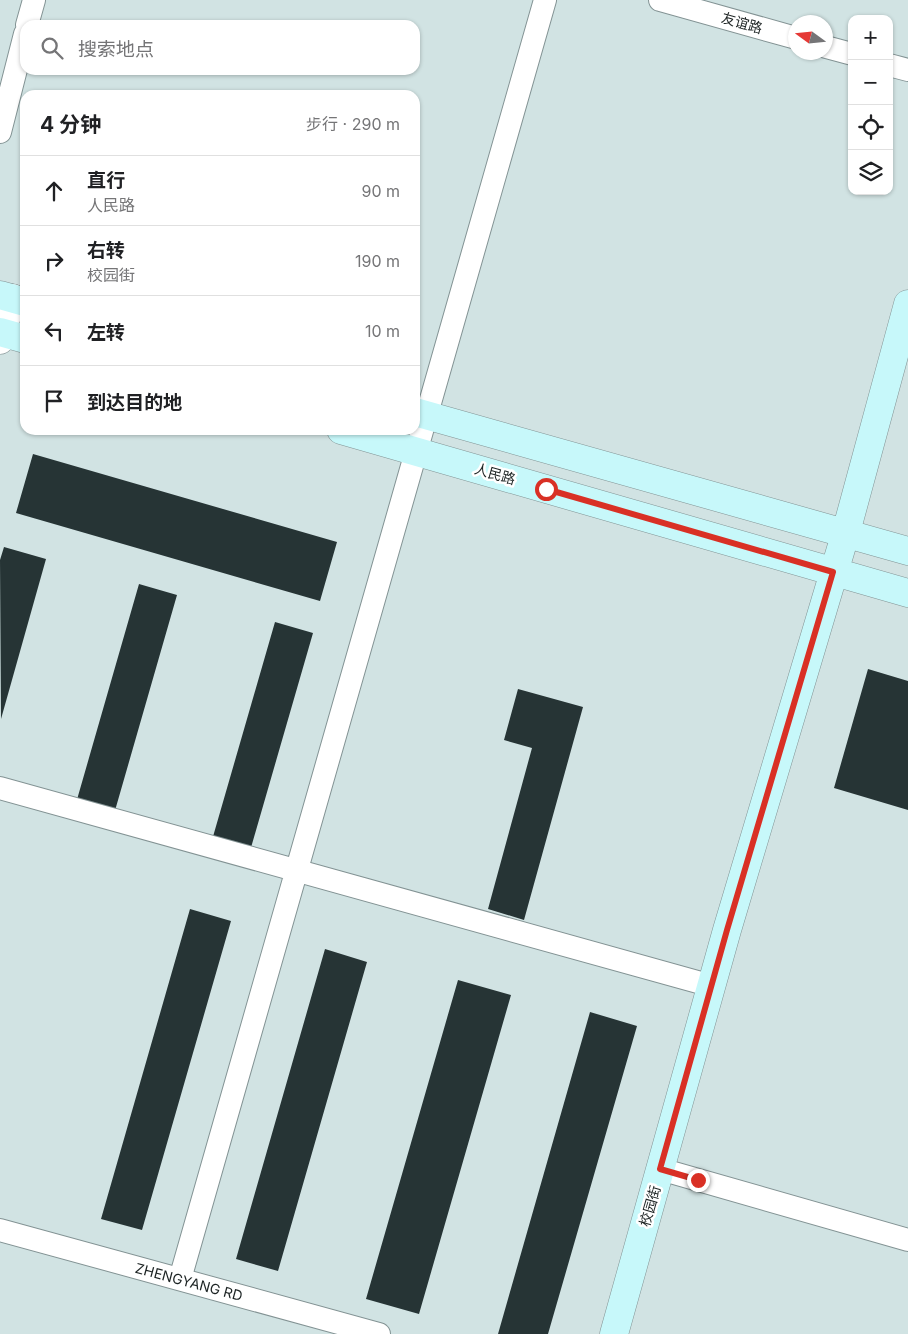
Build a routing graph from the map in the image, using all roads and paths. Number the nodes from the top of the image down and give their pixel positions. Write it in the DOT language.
graph roads {
  1 [pos="34,0"];
  2 [pos="546,0"];
  3 [pos="660,0"];
  4 [pos="28,20"];
  5 [pos="788,36"];
  6 [pos="833,49"];
  7 [pos="848,53"];
  8 [pos="20,54"];
  9 [pos="893,66"];
  10 [pos="908,70"];
  11 [pos="0,132"];
  12 [pos="12,298"];
  13 [pos="908,304"];
  14 [pos="7,336"];
  15 [pos="421,413"];
  16 [pos="359,435"];
  17 [pos="418,435"];
  18 [pos="416,452"];
  19 [pos="846,532"];
  20 [pos="908,551"];
  21 [pos="833,572"];
  22 [pos="908,593"];
  23 [pos="0,788"];
  24 [pos="297,871"];
  25 [pos="712,986"];
  26 [pos="660,1169"];
  27 [pos="0,1230"];
  28 [pos="908,1240"];
  29 [pos="180,1279"];
  30 [pos="379,1334"];
  31 [pos="614,1334"];
  1 -- 4 [label="street"];
  2 -- 15 [label="street"];
  3 -- 5 [label="street, 友谊路"];
  6 -- 7 [label="street"];
  8 -- 11 [label="street"];
  9 -- 10 [label="street"];
  12 -- 14 [label="street"];
  13 -- 19 [label="main road, 校园街"];
  15 -- 19 [label="main road"];
  16 -- 18 [label="main road, 人民路"];
  17 -- 18 [label="street"];
  18 -- 21 [label="main road, 人民路"];
  18 -- 24 [label="street"];
  19 -- 20 [label="main road"];
  19 -- 21 [label="main road, 校园街"];
  21 -- 22 [label="main road, 人民路"];
  21 -- 25 [label="main road, 校园街"];
  23 -- 24 [label="street"];
  24 -- 25 [label="street"];
  24 -- 29 [label="street"];
  25 -- 26 [label="main road, 校园街"];
  26 -- 28 [label="street"];
  26 -- 31 [label="main road, 校园街"];
  27 -- 29 [label="street, ZHENGYANG RD"];
  29 -- 30 [label="street, ZHENGYANG RD"];
}
